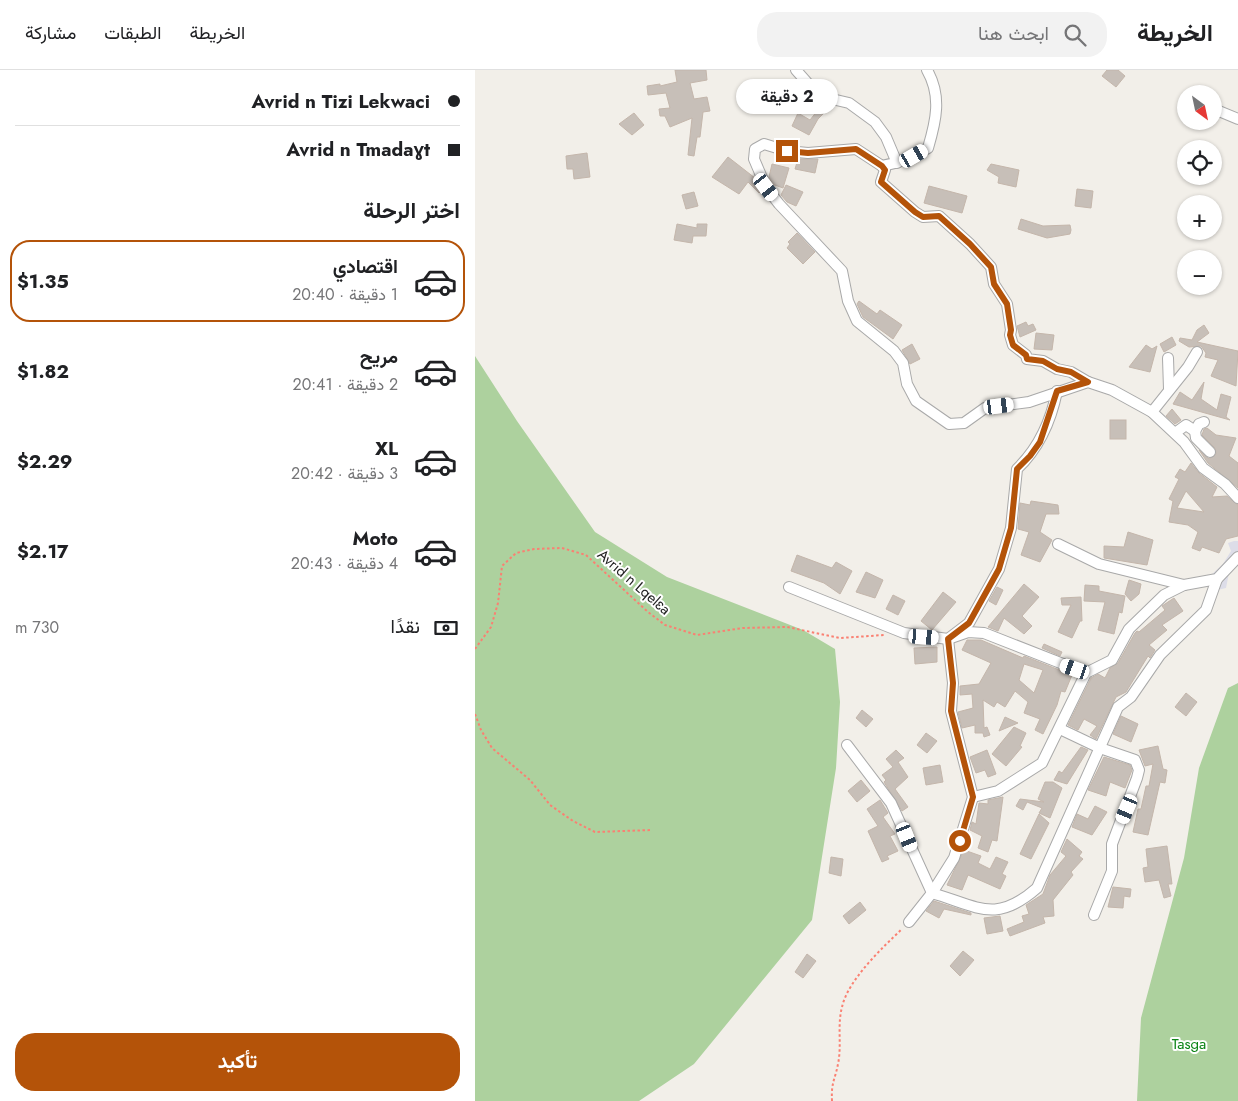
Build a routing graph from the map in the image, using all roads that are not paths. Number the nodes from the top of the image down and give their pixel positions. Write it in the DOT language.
graph roads {
  1 [pos="796,70"];
  2 [pos="927,70"];
  3 [pos="1223,113"];
  4 [pos="1238,119"];
  5 [pos="897,163"];
  6 [pos="882,166"];
  7 [pos="1197,352"];
  8 [pos="1168,358"];
  9 [pos="1088,382"];
  10 [pos="1169,389"];
  11 [pos="1057,391"];
  12 [pos="1151,412"];
  13 [pos="1205,422"];
  14 [pos="1195,431"];
  15 [pos="1175,432"];
  16 [pos="1210,452"];
  17 [pos="1238,498"];
  18 [pos="1058,544"];
  19 [pos="1238,557"];
  20 [pos="1217,579"];
  21 [pos="1184,585"];
  22 [pos="789,587"];
  23 [pos="948,639"];
  24 [pos="1086,673"];
  25 [pos="1060,729"];
  26 [pos="847,745"];
  27 [pos="1100,748"];
  28 [pos="973,797"];
  29 [pos="932,893"];
  30 [pos="1095,915"];
  31 [pos="909,922"];
  1 -- 5 [label="street"];
  2 -- 5 [label="street"];
  3 -- 4 [label="street"];
  5 -- 6 [label="street"];
  6 -- 9 [label="street"];
  6 -- 11 [label="street"];
  7 -- 10 [label="street"];
  8 -- 10 [label="street"];
  9 -- 11 [label="street"];
  9 -- 12 [label="street"];
  10 -- 12 [label="street"];
  11 -- 23 [label="street"];
  12 -- 15 [label="street"];
  13 -- 14 [label="street"];
  14 -- 15 [label="street"];
  14 -- 16 [label="street"];
  15 -- 17 [label="street"];
  18 -- 21 [label="street"];
  19 -- 20 [label="street"];
  20 -- 21 [label="street"];
  20 -- 27 [label="street"];
  21 -- 24 [label="street"];
  22 -- 23 [label="street"];
  23 -- 24 [label="street"];
  23 -- 28 [label="street"];
  24 -- 25 [label="street"];
  25 -- 27 [label="street"];
  25 -- 28 [label="street"];
  26 -- 29 [label="street"];
  27 -- 29 [label="street"];
  27 -- 30 [label="street"];
  28 -- 29 [label="street"];
  29 -- 31 [label="street"];
}
